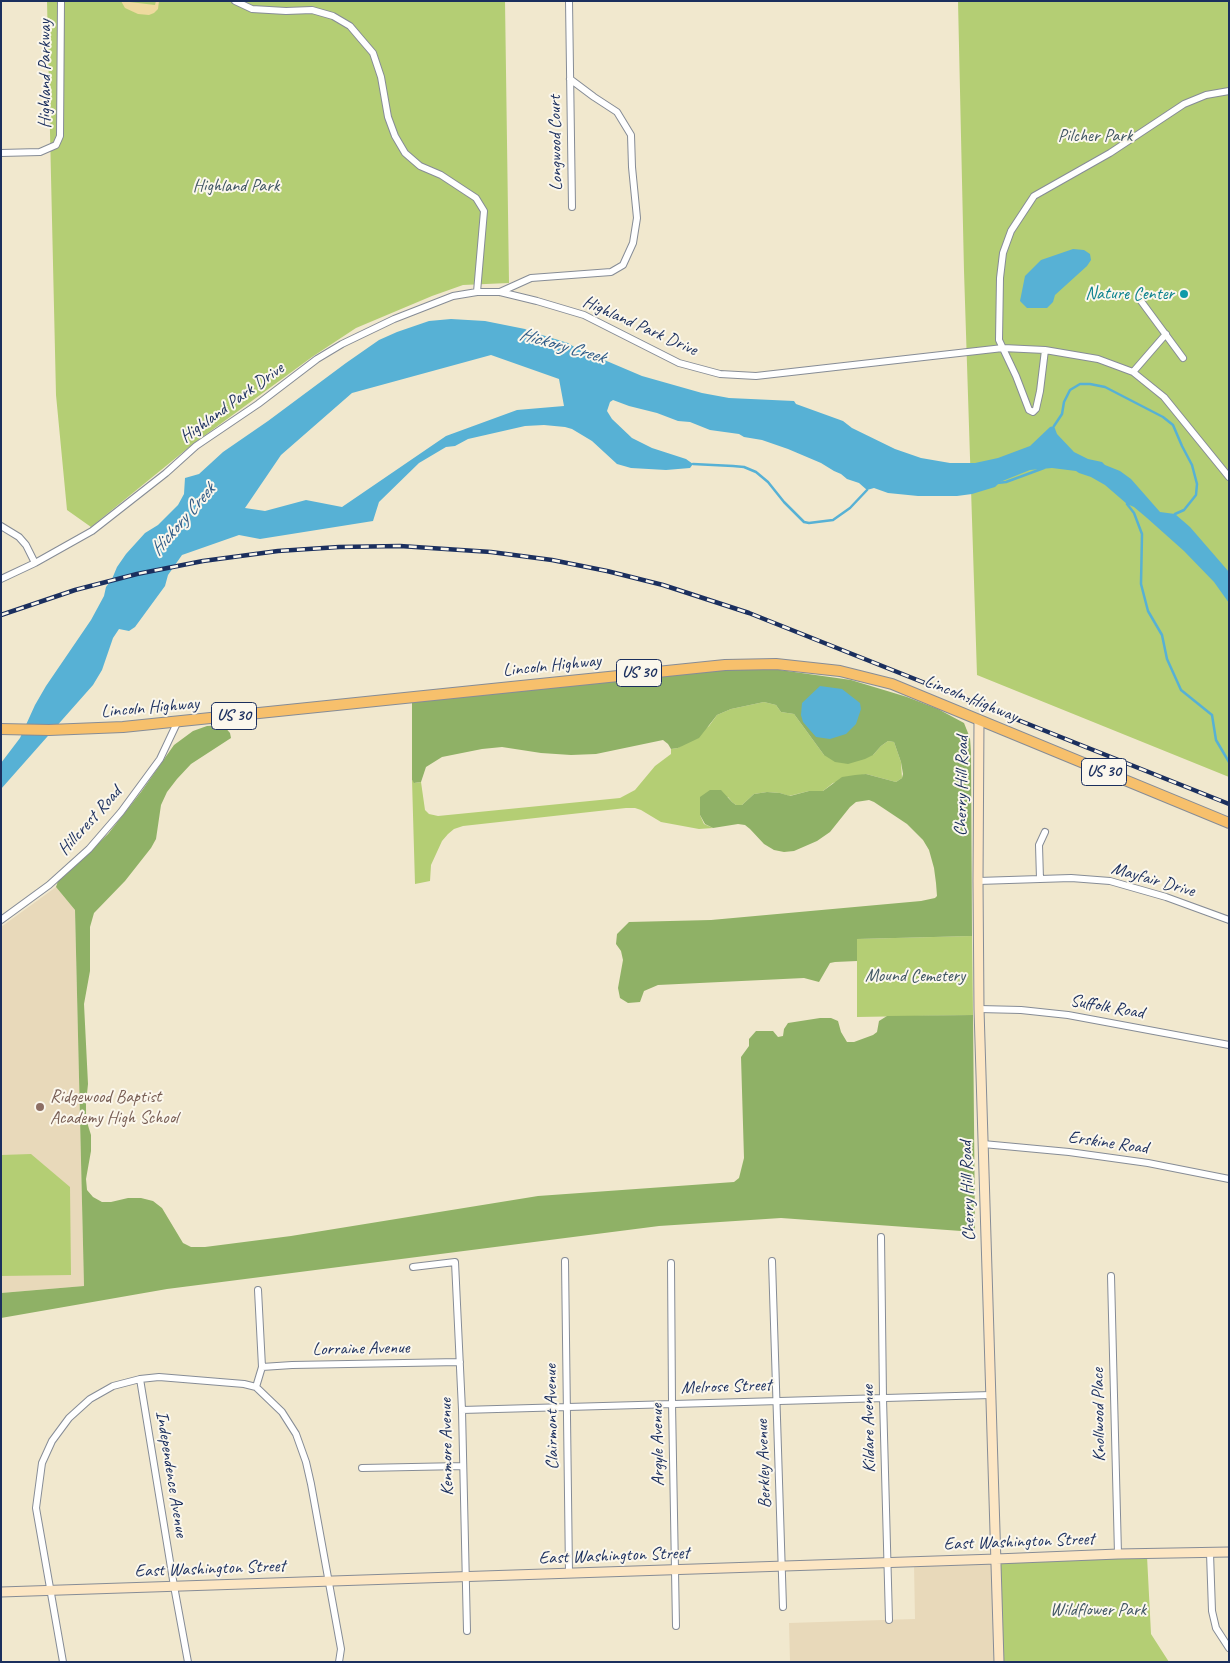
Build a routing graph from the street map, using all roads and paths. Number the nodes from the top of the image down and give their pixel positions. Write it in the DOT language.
graph roads {
  1 [pos="60,1"];
  2 [pos="235,1"];
  3 [pos="568,1"];
  4 [pos="570,79"];
  5 [pos="1229,91"];
  6 [pos="1,153"];
  7 [pos="572,207"];
  8 [pos="477,292"];
  9 [pos="500,292"];
  10 [pos="1138,297"];
  11 [pos="1166,334"];
  12 [pos="1003,348"];
  13 [pos="1044,350"];
  14 [pos="1183,358"];
  15 [pos="1133,372"];
  16 [pos="1229,477"];
  17 [pos="1,526"];
  18 [pos="35,563"];
  19 [pos="1,579"];
  20 [pos="980,720"];
  21 [pos="177,723"];
  22 [pos="1,729"];
  23 [pos="1229,823"];
  24 [pos="1045,832"];
  25 [pos="1040,879"];
  26 [pos="978,881"];
  27 [pos="1,920"];
  28 [pos="1229,920"];
  29 [pos="979,1009"];
  30 [pos="1229,1045"];
  31 [pos="983,1144"];
  32 [pos="1229,1179"];
  33 [pos="881,1237"];
  34 [pos="565,1261"];
  35 [pos="772,1261"];
  36 [pos="671,1263"];
  37 [pos="413,1267"];
  38 [pos="1111,1276"];
  39 [pos="258,1290"];
  40 [pos="460,1362"];
  41 [pos="262,1367"];
  42 [pos="140,1379"];
  43 [pos="256,1387"];
  44 [pos="991,1395"];
  45 [pos="883,1398"];
  46 [pos="777,1400"];
  47 [pos="672,1403"];
  48 [pos="567,1407"];
  49 [pos="462,1410"];
  50 [pos="462,1466"];
  51 [pos="362,1468"];
  52 [pos="1229,1552"];
  53 [pos="1210,1553"];
  54 [pos="1118,1554"];
  55 [pos="996,1560"];
  56 [pos="887,1563"];
  57 [pos="782,1566"];
  58 [pos="675,1570"];
  59 [pos="569,1573"];
  60 [pos="466,1577"];
  61 [pos="328,1581"];
  62 [pos="174,1586"];
  63 [pos="49,1590"];
  64 [pos="1,1592"];
  65 [pos="784,1607"];
  66 [pos="889,1620"];
  67 [pos="676,1626"];
  68 [pos="467,1631"];
  69 [pos="1229,1648"];
  70 [pos="63,1662"];
  71 [pos="188,1662"];
  72 [pos="339,1662"];
  73 [pos="999,1662"];
  1 -- 6 [label="street, Highland Parkway"];
  2 -- 8 [label="street"];
  3 -- 4 [label="street, Longwood Court"];
  4 -- 7 [label="street, Longwood Court"];
  4 -- 9 [label="street"];
  5 -- 12 [label="street"];
  8 -- 9 [label="street, Highland Park Drive"];
  8 -- 18 [label="street, Highland Park Drive"];
  9 -- 12 [label="street, Highland Park Drive"];
  10 -- 11 [label="street"];
  11 -- 14 [label="street"];
  11 -- 15 [label="street"];
  12 -- 13 [label="street, Highland Park Drive"];
  12 -- 13 [label="street"];
  13 -- 15 [label="street, Highland Park Drive"];
  15 -- 16 [label="street, Highland Park Drive"];
  17 -- 18 [label="street"];
  18 -- 19 [label="street, Highland Park Drive"];
  20 -- 21 [label="main road, Lincoln Highway / US 30"];
  20 -- 23 [label="main road, Lincoln Highway / US 30"];
  20 -- 26 [label="street, Cherry Hill Road"];
  21 -- 22 [label="main road, Lincoln Highway / US 30"];
  21 -- 27 [label="street, Hillcrest Road"];
  24 -- 25 [label="street"];
  25 -- 26 [label="street, Mayfair Drive"];
  25 -- 28 [label="street, Mayfair Drive"];
  26 -- 29 [label="street, Cherry Hill Road"];
  29 -- 30 [label="street, Suffolk Road"];
  29 -- 31 [label="street, Cherry Hill Road"];
  31 -- 32 [label="street, Erskine Road"];
  31 -- 44 [label="street, Cherry Hill Road"];
  33 -- 45 [label="street, Kildare Avenue"];
  34 -- 48 [label="street, Clairmont Avenue"];
  35 -- 46 [label="street, Berkley Avenue"];
  36 -- 47 [label="street, Argyle Avenue"];
  37 -- 40 [label="street, Kenmore Avenue"];
  38 -- 54 [label="street, Knollwood Place"];
  39 -- 41 [label="street"];
  40 -- 41 [label="street, Lorraine Avenue"];
  40 -- 49 [label="street, Kenmore Avenue"];
  41 -- 43 [label="street"];
  42 -- 43 [label="street"];
  42 -- 62 [label="street, Independence Avenue"];
  42 -- 63 [label="street"];
  43 -- 61 [label="street"];
  44 -- 45 [label="street, Melrose Street"];
  44 -- 55 [label="street, Cherry Hill Road"];
  45 -- 46 [label="street, Melrose Street"];
  45 -- 56 [label="street, Kildare Avenue"];
  46 -- 47 [label="street, Melrose Street"];
  46 -- 57 [label="street, Berkley Avenue"];
  47 -- 48 [label="street, Melrose Street"];
  47 -- 58 [label="street, Argyle Avenue"];
  48 -- 49 [label="street, Melrose Street"];
  48 -- 59 [label="street, Clairmont Avenue"];
  49 -- 50 [label="street, Kenmore Avenue"];
  50 -- 51 [label="street"];
  50 -- 60 [label="street, Kenmore Avenue"];
  52 -- 53 [label="street, East Washington Street"];
  53 -- 54 [label="street, East Washington Street"];
  53 -- 69 [label="street"];
  54 -- 55 [label="street, East Washington Street"];
  55 -- 56 [label="street, East Washington Street"];
  55 -- 73 [label="street, Cherry Hill Road"];
  56 -- 57 [label="street, East Washington Street"];
  56 -- 66 [label="street, Kildare Avenue"];
  57 -- 58 [label="street, East Washington Street"];
  57 -- 65 [label="street, Berkley Avenue"];
  58 -- 59 [label="street, East Washington Street"];
  58 -- 67 [label="street, Argyle Avenue"];
  59 -- 60 [label="street, East Washington Street"];
  60 -- 61 [label="street, East Washington Street"];
  60 -- 68 [label="street, Kenmore Avenue"];
  61 -- 62 [label="street, East Washington Street"];
  61 -- 72 [label="street"];
  62 -- 63 [label="street, East Washington Street"];
  62 -- 71 [label="street, Independence Avenue"];
  63 -- 64 [label="street, East Washington Street"];
  63 -- 70 [label="street"];
}
